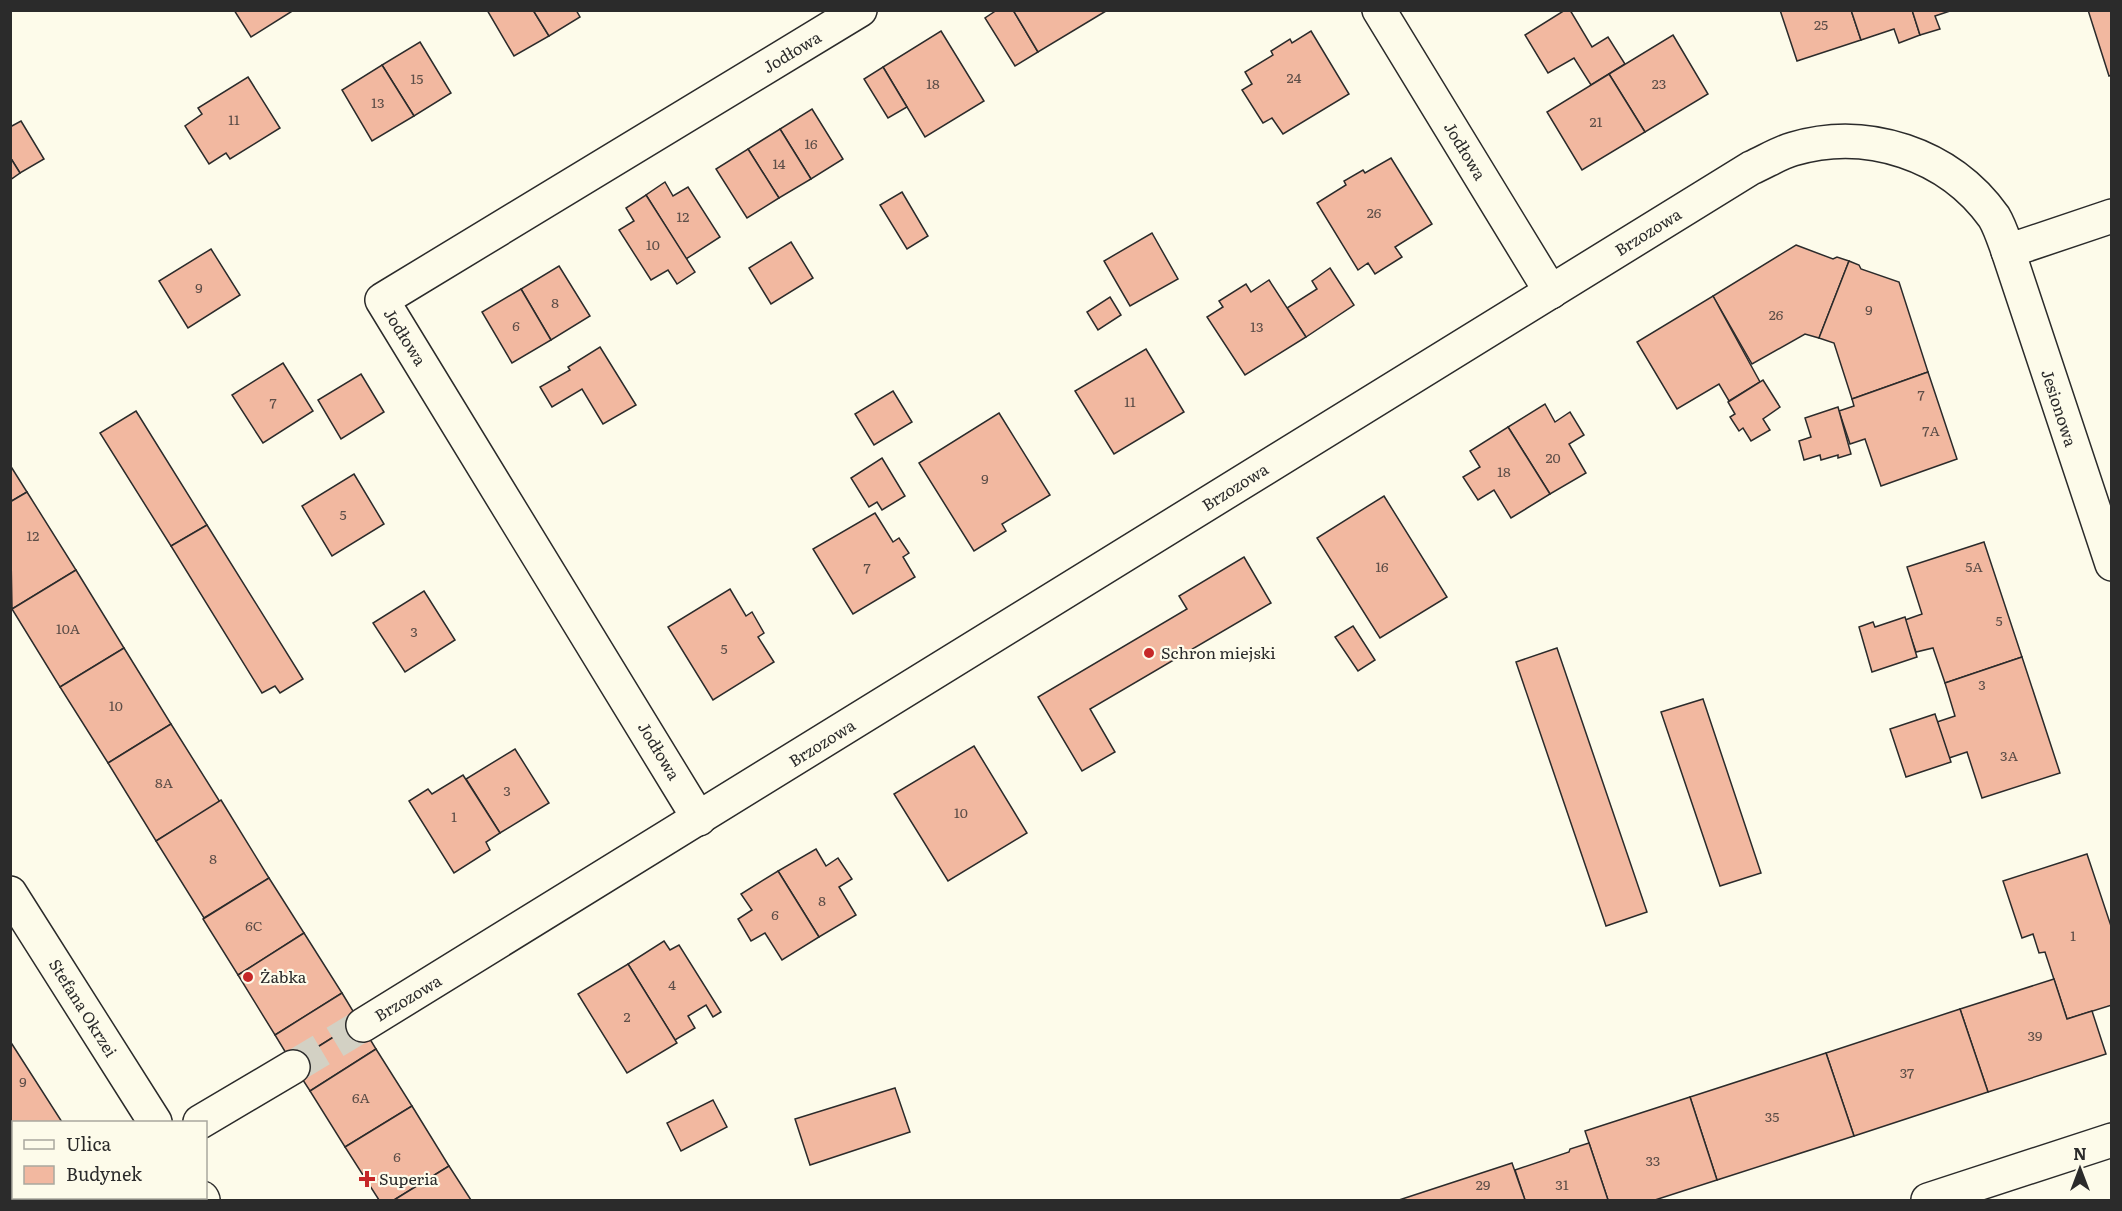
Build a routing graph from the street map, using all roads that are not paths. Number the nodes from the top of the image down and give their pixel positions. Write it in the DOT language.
graph roads {
  1 [pos="860,10"];
  2 [pos="1379,10"];
  3 [pos="2112,216"];
  4 [pos="2008,251"];
  5 [pos="1551,292"];
  6 [pos="2112,564"];
  7 [pos="699,819"];
  8 [pos="10,892"];
  9 [pos="363,1025"];
  10 [pos="293,1067"];
  11 [pos="153,1121"];
  12 [pos="202,1121"];
  13 [pos="2112,1140"];
  14 [pos="1928,1200"];
  1 -- 7 [label="street, Jodłowa"];
  2 -- 5 [label="street, Jodłowa"];
  3 -- 4 [label="street"];
  4 -- 5 [label="street, Brzozowa"];
  4 -- 6 [label="street, Jesionowa"];
  5 -- 7 [label="street, Brzozowa"];
  7 -- 9 [label="street, Brzozowa"];
  8 -- 11 [label="street, Stefana Okrzei"];
  10 -- 12 [label="street"];
  13 -- 14 [label="street"];
}
